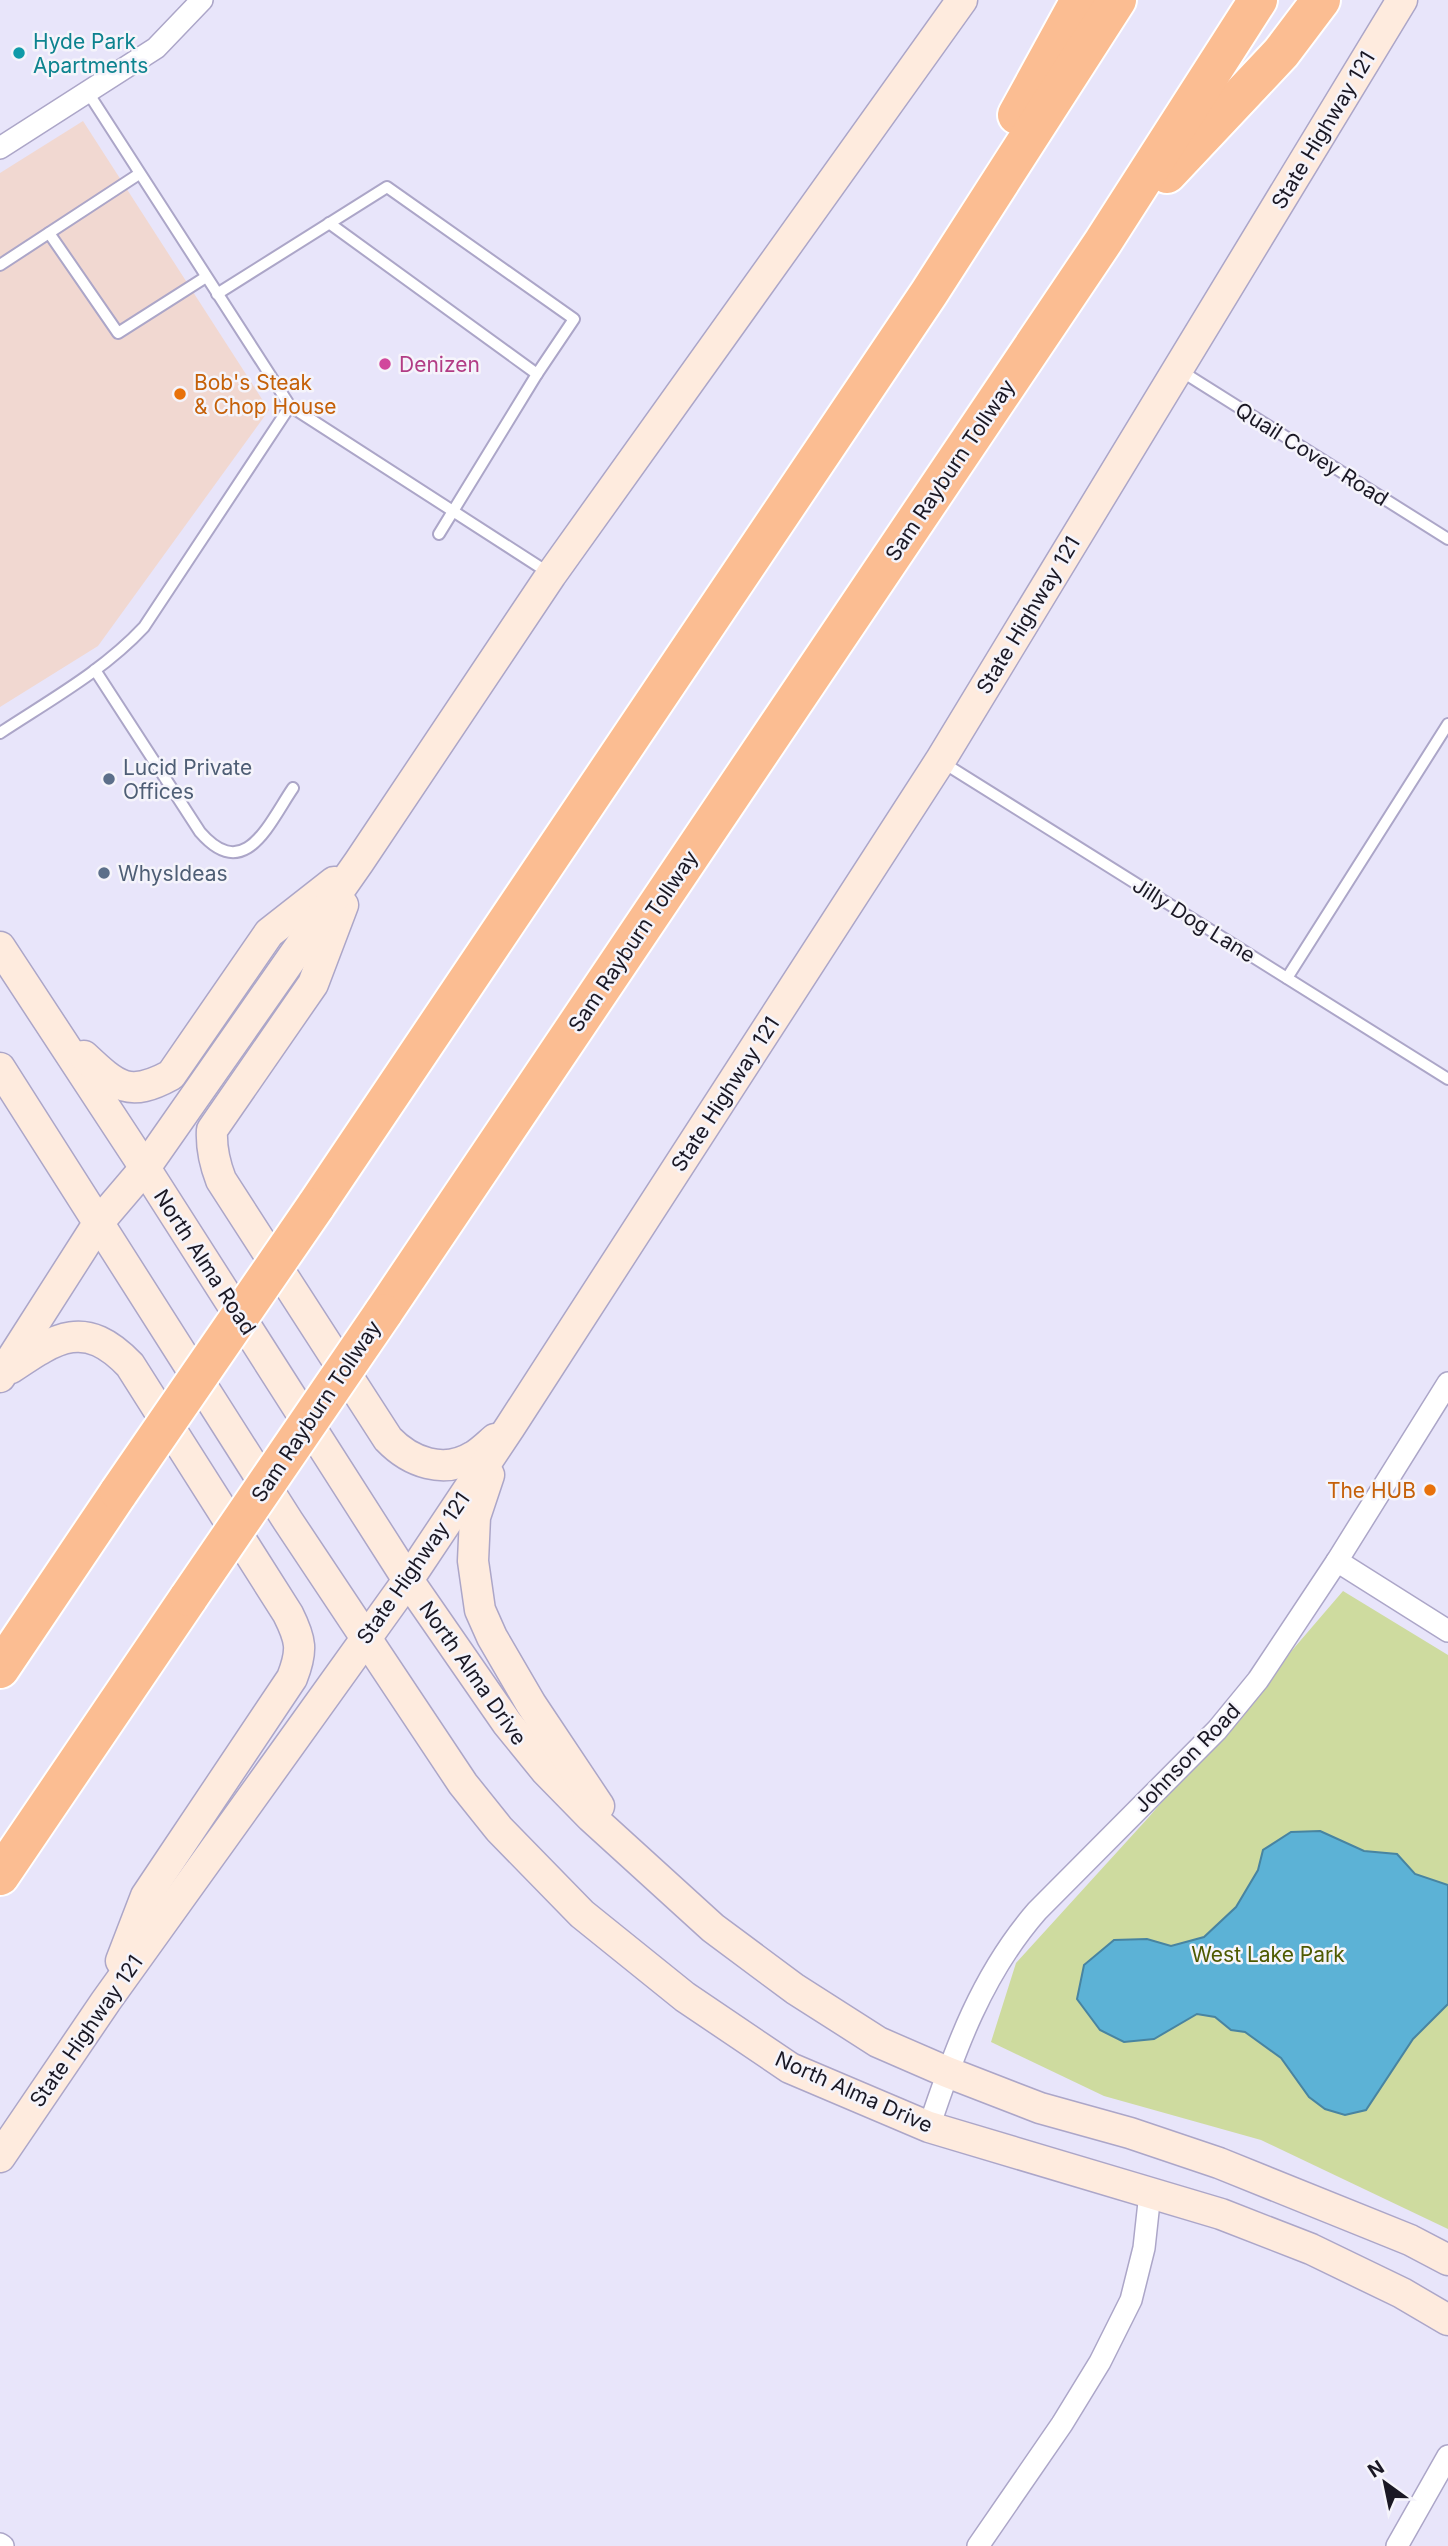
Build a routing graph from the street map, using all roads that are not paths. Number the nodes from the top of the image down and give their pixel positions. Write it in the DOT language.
graph roads {
  1 [pos="202,0"];
  2 [pos="962,0"];
  3 [pos="1080,0"];
  4 [pos="1117,0"];
  5 [pos="1258,0"];
  6 [pos="1321,0"];
  7 [pos="1402,0"];
  8 [pos="87,91"];
  9 [pos="0,148"];
  10 [pos="139,174"];
  11 [pos="329,223"];
  12 [pos="49,233"];
  13 [pos="1103,242"];
  14 [pos="0,265"];
  15 [pos="206,277"];
  16 [pos="929,293"];
  17 [pos="217,294"];
  18 [pos="1177,369"];
  19 [pos="537,374"];
  20 [pos="290,406"];
  21 [pos="453,512"];
  22 [pos="439,534"];
  23 [pos="1448,539"];
  24 [pos="551,575"];
  25 [pos="95,670"];
  26 [pos="1448,724"];
  27 [pos="0,733"];
  28 [pos="940,761"];
  29 [pos="293,788"];
  30 [pos="359,862"];
  31 [pos="0,947"];
  32 [pos="1287,978"];
  33 [pos="52,1027"];
  34 [pos="0,1068"];
  35 [pos="1448,1079"];
  36 [pos="145,1168"];
  37 [pos="99,1222"];
  38 [pos="1,1375"];
  39 [pos="1448,1383"];
  40 [pos="510,1427"];
  41 [pos="1337,1561"];
  42 [pos="408,1580"];
  43 [pos="1448,1631"];
  44 [pos="366,1636"];
  45 [pos="0,1668"];
  46 [pos="629,1851"];
  47 [pos="0,1876"];
  48 [pos="106,2001"];
  49 [pos="947,2072"];
  50 [pos="929,2127"];
  51 [pos="0,2157"];
  52 [pos="1150,2193"];
  53 [pos="1448,2260"];
  54 [pos="1448,2320"];
  55 [pos="1448,2456"];
  56 [pos="978,2546"];
  57 [pos="1397,2546"];
  1 -- 8 [label="street"];
  2 -- 24 [label="main road"];
  3 -- 16 [label="highway"];
  4 -- 16 [label="highway"];
  5 -- 13 [label="highway, Sam Rayburn Tollway"];
  6 -- 13 [label="highway"];
  7 -- 18 [label="main road, State Highway 121"];
  8 -- 9 [label="street"];
  8 -- 10 [label="lane"];
  10 -- 12 [label="lane"];
  10 -- 15 [label="lane"];
  11 -- 17 [label="lane"];
  11 -- 19 [label="lane"];
  11 -- 19 [label="lane"];
  12 -- 14 [label="lane"];
  12 -- 15 [label="lane"];
  13 -- 47 [label="highway, Sam Rayburn Tollway, bridge"];
  15 -- 17 [label="lane"];
  16 -- 45 [label="highway, bridge"];
  17 -- 20 [label="lane"];
  18 -- 23 [label="lane, Quail Covey Road"];
  18 -- 28 [label="main road, State Highway 121"];
  19 -- 21 [label="lane"];
  20 -- 21 [label="lane"];
  20 -- 25 [label="lane"];
  21 -- 22 [label="lane"];
  21 -- 24 [label="lane"];
  24 -- 30 [label="main road"];
  25 -- 27 [label="lane"];
  25 -- 29 [label="lane"];
  26 -- 32 [label="lane"];
  28 -- 32 [label="lane, Jilly Dog Lane"];
  28 -- 40 [label="main road, State Highway 121"];
  30 -- 33 [label="main road"];
  30 -- 36 [label="main road"];
  30 -- 40 [label="main road"];
  31 -- 33 [label="main road, North Alma Road"];
  32 -- 35 [label="lane, Jilly Dog Lane"];
  33 -- 36 [label="main road, North Alma Road"];
  34 -- 37 [label="main road"];
  36 -- 37 [label="main road"];
  36 -- 42 [label="main road, North Alma Road"];
  37 -- 38 [label="main road"];
  37 -- 44 [label="main road"];
  38 -- 48 [label="main road"];
  39 -- 41 [label="street, Johnson Road"];
  40 -- 42 [label="main road, State Highway 121"];
  40 -- 46 [label="main road"];
  41 -- 43 [label="street"];
  41 -- 49 [label="street, Johnson Road"];
  42 -- 44 [label="main road, State Highway 121"];
  42 -- 46 [label="main road, North Alma Drive"];
  44 -- 48 [label="main road, State Highway 121"];
  44 -- 50 [label="main road, North Alma Drive"];
  46 -- 49 [label="main road, North Alma Drive"];
  48 -- 51 [label="main road, State Highway 121"];
  49 -- 50 [label="street, Johnson Road"];
  49 -- 53 [label="main road, North Alma Drive"];
  50 -- 52 [label="main road, North Alma Drive"];
  52 -- 54 [label="main road, North Alma Drive"];
  52 -- 56 [label="street"];
  55 -- 57 [label="street"];
}
